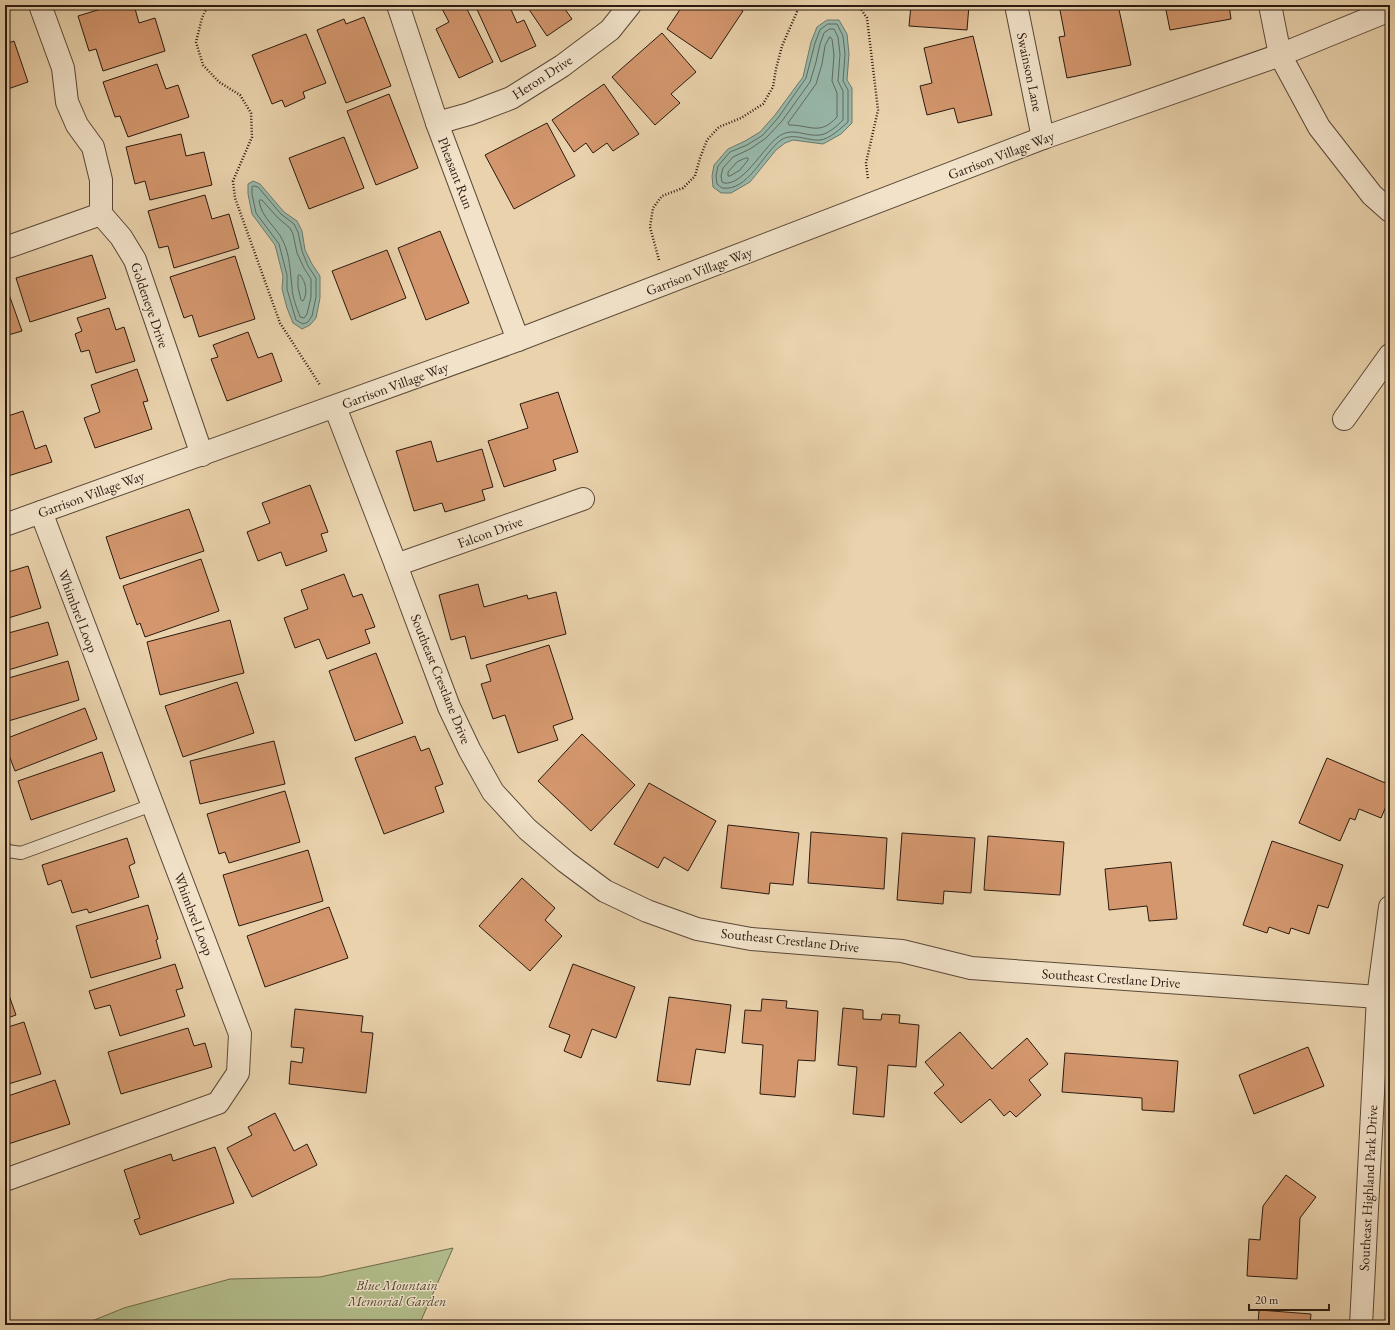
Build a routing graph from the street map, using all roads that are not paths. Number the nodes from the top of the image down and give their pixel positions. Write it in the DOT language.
graph roads {
  1 [pos="40,5"];
  2 [pos="398,5"];
  3 [pos="630,5"];
  4 [pos="1016,5"];
  5 [pos="1270,5"];
  6 [pos="1390,10"];
  7 [pos="1280,55"];
  8 [pos="437,123"];
  9 [pos="1043,138"];
  10 [pos="1390,211"];
  11 [pos="100,214"];
  12 [pos="5,248"];
  13 [pos="518,340"];
  14 [pos="1390,355"];
  15 [pos="335,406"];
  16 [pos="1344,419"];
  17 [pos="202,455"];
  18 [pos="583,499"];
  19 [pos="41,512"];
  20 [pos="5,525"];
  21 [pos="396,565"];
  22 [pos="152,805"];
  23 [pos="5,848"];
  24 [pos="1390,907"];
  25 [pos="1378,997"];
  26 [pos="5,1180"];
  27 [pos="1361,1325"];
  1 -- 11 [label="street"];
  2 -- 8 [label="street, Pheasant Run"];
  3 -- 8 [label="street, Heron Drive"];
  4 -- 9 [label="street, Swainson Lane"];
  5 -- 7 [label="street"];
  6 -- 7 [label="street, Garrison Village Way"];
  7 -- 9 [label="street, Garrison Village Way"];
  7 -- 10 [label="street"];
  8 -- 13 [label="street, Pheasant Run"];
  9 -- 13 [label="street, Garrison Village Way"];
  11 -- 12 [label="street"];
  11 -- 17 [label="street, Goldeneye Drive"];
  13 -- 15 [label="street, Garrison Village Way"];
  14 -- 16 [label="street"];
  15 -- 17 [label="street, Garrison Village Way"];
  15 -- 21 [label="street, Southeast Crestlane Drive"];
  17 -- 19 [label="street, Garrison Village Way"];
  18 -- 21 [label="street, Falcon Drive"];
  19 -- 20 [label="street, Garrison Village Way"];
  19 -- 22 [label="street, Whimbrel Loop"];
  21 -- 25 [label="street, Southeast Crestlane Drive"];
  22 -- 23 [label="lane"];
  22 -- 26 [label="street, Whimbrel Loop"];
  24 -- 25 [label="street, Southeast Highland Park Drive"];
  25 -- 27 [label="street, Southeast Highland Park Drive"];
}
